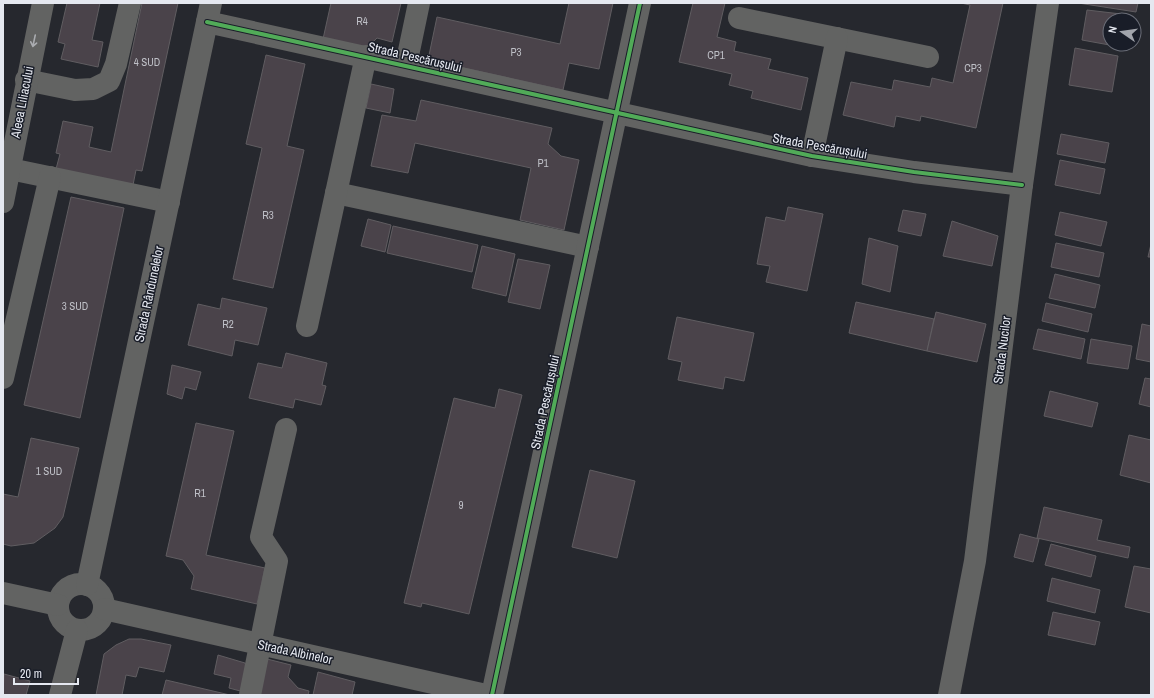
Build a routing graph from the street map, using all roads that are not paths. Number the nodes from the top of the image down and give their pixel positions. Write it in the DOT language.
graph roads {
  1 [pos="42,3"];
  2 [pos="130,3"];
  3 [pos="419,3"];
  4 [pos="640,3"];
  5 [pos="1048,3"];
  6 [pos="209,12"];
  7 [pos="739,18"];
  8 [pos="837,38"];
  9 [pos="366,56"];
  10 [pos="928,57"];
  11 [pos="406,65"];
  12 [pos="26,80"];
  13 [pos="11,112"];
  14 [pos="617,114"];
  15 [pos="812,156"];
  16 [pos="10,169"];
  17 [pos="50,177"];
  18 [pos="1022,185"];
  19 [pos="336,193"];
  20 [pos="3,202"];
  21 [pos="169,202"];
  22 [pos="588,247"];
  23 [pos="307,326"];
  24 [pos="3,378"];
  25 [pos="286,429"];
  26 [pos="87,585"];
  27 [pos="3,593"];
  28 [pos="58,605"];
  29 [pos="104,609"];
  30 [pos="77,630"];
  31 [pos="262,644"];
  32 [pos="60,695"];
  33 [pos="250,695"];
  34 [pos="486,695"];
  35 [pos="492,695"];
  36 [pos="949,695"];
  1 -- 12 [label="street, Aleea Liliacului, one-way"];
  2 -- 12 [label="street"];
  3 -- 11 [label="street"];
  4 -- 14 [label="street, Strada Pescărușului"];
  5 -- 18 [label="street, Strada Nucilor"];
  6 -- 9 [label="street, Strada Pescărușului"];
  6 -- 21 [label="street, Strada Rândunelelor"];
  7 -- 8 [label="street"];
  8 -- 10 [label="street"];
  8 -- 15 [label="street"];
  9 -- 11 [label="street, Strada Pescărușului"];
  9 -- 19 [label="street"];
  11 -- 14 [label="street, Strada Pescărușului"];
  12 -- 13 [label="street, Aleea Liliacului"];
  13 -- 16 [label="street, Aleea Liliacului"];
  14 -- 15 [label="street, Strada Pescărușului"];
  14 -- 22 [label="street, Strada Pescărușului"];
  15 -- 18 [label="street, Strada Pescărușului"];
  16 -- 17 [label="street"];
  16 -- 20 [label="street, Aleea Liliacului"];
  17 -- 21 [label="street"];
  17 -- 24 [label="street"];
  18 -- 36 [label="street, Strada Nucilor"];
  19 -- 22 [label="street"];
  19 -- 23 [label="street"];
  21 -- 26 [label="street, Strada Rândunelelor"];
  22 -- 35 [label="street, Strada Pescărușului"];
  25 -- 31 [label="street"];
  26 -- 28 [label="street"];
  26 -- 29 [label="street"];
  27 -- 28 [label="street"];
  28 -- 30 [label="street"];
  29 -- 30 [label="street"];
  29 -- 31 [label="street, Strada Albinelor"];
  30 -- 32 [label="street"];
  31 -- 33 [label="street"];
  31 -- 34 [label="street, Strada Albinelor"];
}
